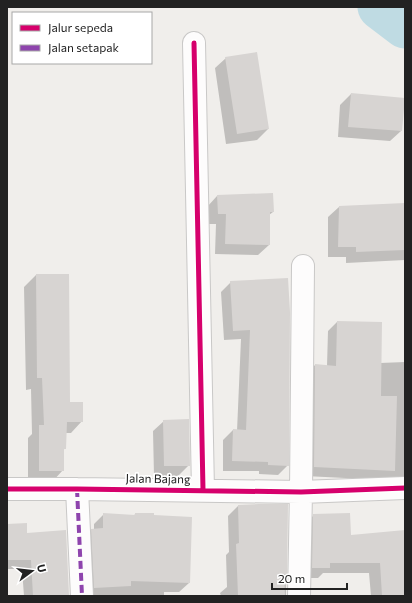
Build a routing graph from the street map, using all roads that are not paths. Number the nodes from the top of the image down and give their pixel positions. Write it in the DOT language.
graph roads {
  1 [pos="194,43"];
  2 [pos="303,266"];
  3 [pos="405,488"];
  4 [pos="7,489"];
  5 [pos="77,489"];
  6 [pos="203,490"];
  7 [pos="301,492"];
  8 [pos="82,596"];
  9 [pos="299,596"];
  1 -- 6 [label="street"];
  2 -- 7 [label="street"];
  3 -- 7 [label="street, Jalan Bajang"];
  4 -- 5 [label="street, Jalan Bajang"];
  5 -- 6 [label="street, Jalan Bajang"];
  5 -- 8 [label="street"];
  6 -- 7 [label="street, Jalan Bajang"];
  7 -- 9 [label="street"];
}
